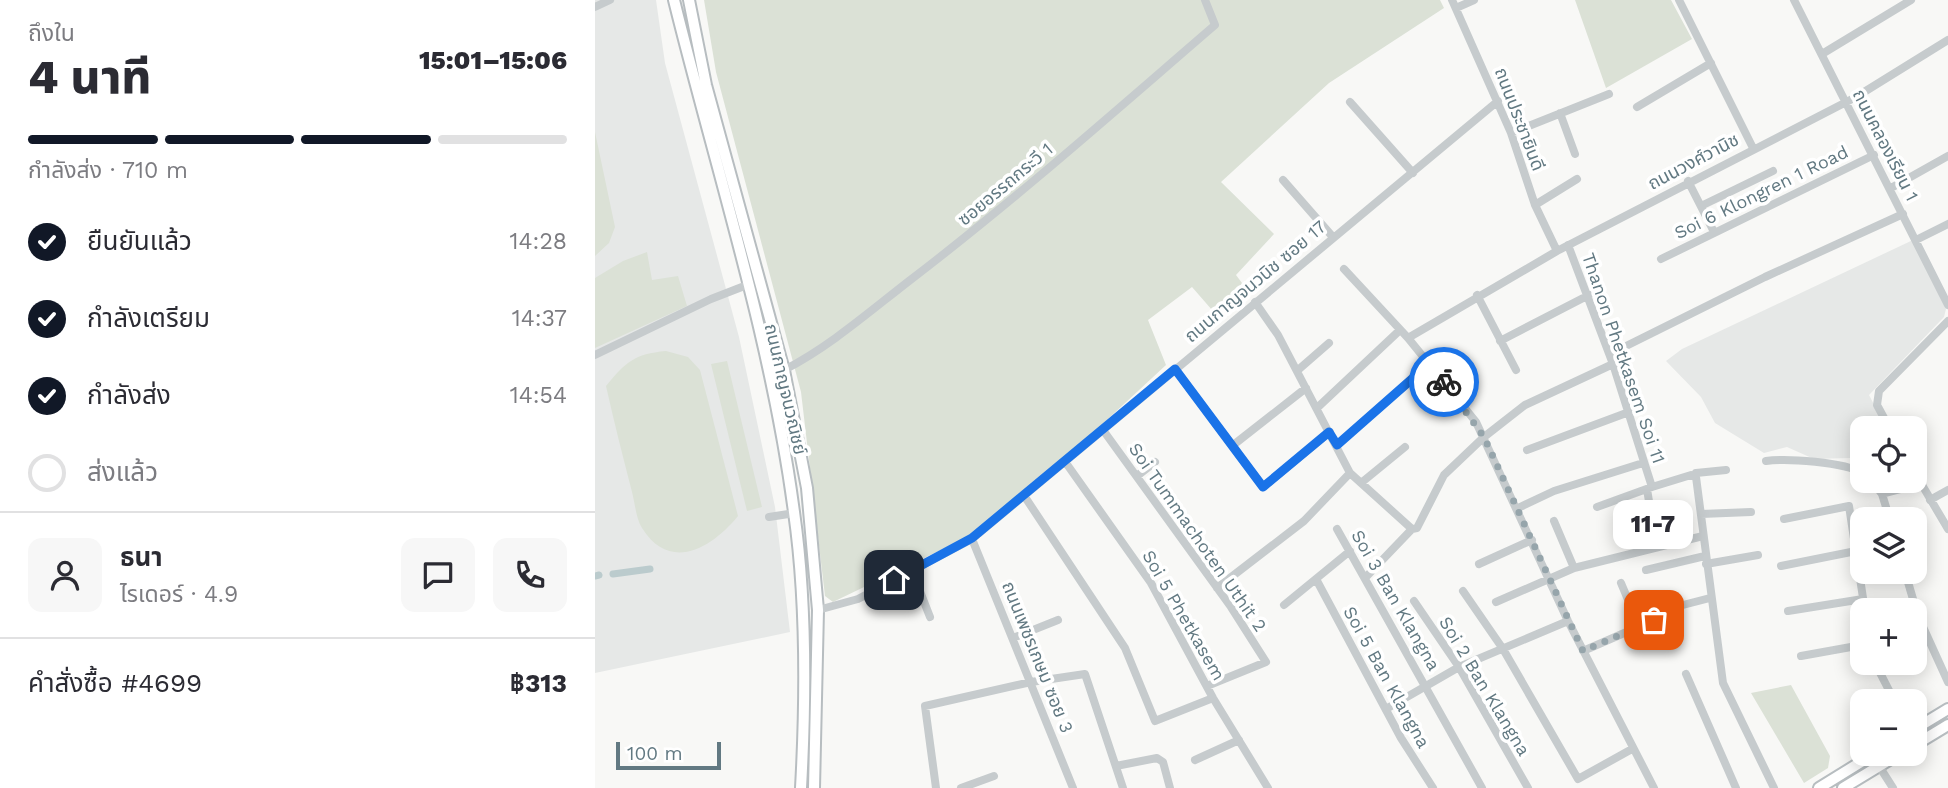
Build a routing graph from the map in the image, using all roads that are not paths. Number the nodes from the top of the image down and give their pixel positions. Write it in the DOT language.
graph roads {
  1 [pos="610,0"];
  2 [pos="674,0"];
  3 [pos="689,0"];
  4 [pos="1205,0"];
  5 [pos="1474,0"];
  6 [pos="1679,0"];
  7 [pos="1794,0"];
  8 [pos="1911,0"];
  9 [pos="1454,4"];
  10 [pos="595,7"];
  11 [pos="1948,40"];
  12 [pos="1822,54"];
  13 [pos="1711,63"];
  14 [pos="1609,94"];
  15 [pos="1498,101"];
  16 [pos="1846,101"];
  17 [pos="1350,102"];
  18 [pos="1637,107"];
  19 [pos="1560,113"];
  20 [pos="1511,132"];
  21 [pos="1753,148"];
  22 [pos="1576,154"];
  23 [pos="1874,155"];
  24 [pos="1948,156"];
  25 [pos="1773,171"];
  26 [pos="1413,173"];
  27 [pos="1577,179"];
  28 [pos="1283,180"];
  29 [pos="1688,181"];
  30 [pos="1891,188"];
  31 [pos="1535,205"];
  32 [pos="1701,206"];
  33 [pos="1903,214"];
  34 [pos="1948,224"];
  35 [pos="1714,232"];
  36 [pos="1332,236"];
  37 [pos="1916,240"];
  38 [pos="1568,245"];
  39 [pos="1557,251"];
  40 [pos="1661,258"];
  41 [pos="1344,269"];
  42 [pos="760,281"];
  43 [pos="747,285"];
  44 [pos="1477,295"];
  45 [pos="1589,295"];
  46 [pos="1255,302"];
  47 [pos="1948,305"];
  48 [pos="1948,321"];
  49 [pos="1400,330"];
  50 [pos="1408,338"];
  51 [pos="1500,341"];
  52 [pos="1329,343"];
  53 [pos="1609,354"];
  54 [pos="595,355"];
  55 [pos="1429,364"];
  56 [pos="1613,364"];
  57 [pos="1175,369"];
  58 [pos="784,370"];
  59 [pos="1298,370"];
  60 [pos="1515,370"];
  61 [pos="1306,387"];
  62 [pos="1457,398"];
  63 [pos="1317,408"];
  64 [pos="1442,411"];
  65 [pos="1629,412"];
  66 [pos="1883,416"];
  67 [pos="1104,430"];
  68 [pos="1329,432"];
  69 [pos="1484,437"];
  70 [pos="1337,445"];
  71 [pos="1232,446"];
  72 [pos="1405,447"];
  73 [pos="1527,450"];
  74 [pos="1766,461"];
  75 [pos="1155,462"];
  76 [pos="1066,463"];
  77 [pos="1643,463"];
  78 [pos="1850,468"];
  79 [pos="1726,470"];
  80 [pos="1350,472"];
  81 [pos="1696,473"];
  82 [pos="1136,476"];
  83 [pos="1361,483"];
  84 [pos="1649,488"];
  85 [pos="1948,490"];
  86 [pos="1886,493"];
  87 [pos="1926,493"];
  88 [pos="1882,494"];
  89 [pos="1025,497"];
  90 [pos="1930,500"];
  91 [pos="1597,507"];
  92 [pos="1886,507"];
  93 [pos="1518,508"];
  94 [pos="1751,512"];
  95 [pos="1850,512"];
  96 [pos="795,513"];
  97 [pos="1701,514"];
  98 [pos="769,517"];
  99 [pos="1784,519"];
  100 [pos="1653,520"];
  101 [pos="1554,521"];
  102 [pos="1337,529"];
  103 [pos="1412,529"];
  104 [pos="1948,530"];
  105 [pos="1703,536"];
  106 [pos="972,538"];
  107 [pos="1532,540"];
  108 [pos="1350,551"];
  109 [pos="1850,552"];
  110 [pos="1758,555"];
  111 [pos="1706,560"];
  112 [pos="1479,564"];
  113 [pos="1781,566"];
  114 [pos="1574,568"];
  115 [pos="1646,570"];
  116 [pos="912,571"];
  117 [pos="1549,577"];
  118 [pos="1366,578"];
  119 [pos="1315,579"];
  120 [pos="1621,583"];
  121 [pos="1909,584"];
  122 [pos="1217,588"];
  123 [pos="1463,591"];
  124 [pos="1710,598"];
  125 [pos="1414,601"];
  126 [pos="1850,601"];
  127 [pos="1496,602"];
  128 [pos="1284,605"];
  129 [pos="818,610"];
  130 [pos="1788,611"];
  131 [pos="930,617"];
  132 [pos="1058,620"];
  133 [pos="1568,621"];
  134 [pos="1639,626"];
  135 [pos="1013,638"];
  136 [pos="1850,647"];
  137 [pos="1503,649"];
  138 [pos="1583,651"];
  139 [pos="1801,656"];
  140 [pos="1459,667"];
  141 [pos="1686,674"];
  142 [pos="1031,682"];
  143 [pos="1948,682"];
  144 [pos="1207,686"];
  145 [pos="1427,686"];
  146 [pos="1213,698"];
  147 [pos="1387,709"];
  148 [pos="1948,709"];
  149 [pos="1927,722"];
  150 [pos="1948,725"];
  151 [pos="1927,738"];
  152 [pos="1239,740"];
  153 [pos="815,747"];
  154 [pos="803,748"];
  155 [pos="1632,749"];
  156 [pos="1195,760"];
  157 [pos="1116,766"];
  158 [pos="1855,766"];
  159 [pos="1879,766"];
  160 [pos="994,776"];
  161 [pos="801,788"];
  162 [pos="814,788"];
  163 [pos="936,788"];
  164 [pos="961,788"];
  165 [pos="1073,788"];
  166 [pos="1123,788"];
  167 [pos="1171,788"];
  168 [pos="1268,788"];
  169 [pos="1433,788"];
  170 [pos="1482,788"];
  171 [pos="1528,788"];
  172 [pos="1654,788"];
  173 [pos="1735,788"];
  174 [pos="1774,788"];
  175 [pos="1819,788"];
  176 [pos="1843,788"];
  177 [pos="1893,788"];
  1 -- 10 [label="street"];
  2 -- 43 [label="main road, ถนนกาญจนวณิชย์"];
  3 -- 42 [label="main road, ถนนกาญจนวณิชย์"];
  4 -- 58 [label="street, ซอยอรรถกระวี 1"];
  5 -- 9 [label="street"];
  6 -- 13 [label="street"];
  7 -- 12 [label="street, ถนนคลองเรียน 1"];
  8 -- 12 [label="street"];
  9 -- 15 [label="street, ถนนประชายินดี"];
  11 -- 16 [label="street, ถนนวงศ์วานิช"];
  12 -- 16 [label="street, ถนนคลองเรียน 1"];
  13 -- 18 [label="street"];
  13 -- 21 [label="street"];
  14 -- 19 [label="street"];
  15 -- 20 [label="street, ถนนประชายินดี"];
  15 -- 26 [label="street, ถนนกาญจนวนิช ซอย 17"];
  16 -- 21 [label="street, ถนนวงศ์วานิช"];
  16 -- 23 [label="street, ถนนคลองเรียน 1"];
  17 -- 26 [label="street"];
  19 -- 20 [label="street"];
  19 -- 22 [label="street"];
  20 -- 31 [label="street, ถนนประชายินดี"];
  21 -- 29 [label="street, ถนนวงศ์วานิช"];
  23 -- 30 [label="street, ถนนคลองเรียน 1"];
  23 -- 35 [label="street, Soi 6 Klongren 1 Road"];
  24 -- 30 [label="street"];
  25 -- 32 [label="street"];
  26 -- 36 [label="street, ถนนกาญจนวนิช ซอย 17"];
  27 -- 31 [label="street"];
  28 -- 36 [label="street"];
  29 -- 32 [label="street"];
  29 -- 38 [label="street, ถนนวงศ์วานิช"];
  30 -- 33 [label="street, ถนนคลองเรียน 1"];
  31 -- 39 [label="street, ถนนประชายินดี"];
  32 -- 35 [label="street"];
  33 -- 37 [label="street, ถนนคลองเรียน 1"];
  33 -- 53 [label="street"];
  34 -- 37 [label="street"];
  35 -- 40 [label="street, Soi 6 Klongren 1 Road"];
  36 -- 46 [label="street, ถนนกาญจนวนิช ซอย 17"];
  37 -- 47 [label="street, ถนนคลองเรียน 1"];
  38 -- 39 [label="street, ถนนวงศ์วานิช"];
  38 -- 45 [label="street, Thanon Phetkasem Soi 11"];
  39 -- 44 [label="street, ถนนวงศ์วานิช"];
  41 -- 49 [label="street"];
  42 -- 43 [label="main road"];
  42 -- 58 [label="main road, ถนนกาญจนวณิชย์"];
  43 -- 54 [label="street"];
  43 -- 96 [label="main road, ถนนกาญจนวณิชย์"];
  44 -- 50 [label="street, ถนนวงศ์วานิช"];
  44 -- 51 [label="street"];
  45 -- 51 [label="street"];
  45 -- 53 [label="street, Thanon Phetkasem Soi 11"];
  46 -- 57 [label="street, ถนนกาญจนวนิช ซอย 17"];
  46 -- 59 [label="street"];
  48 -- 66 [label="street"];
  49 -- 50 [label="street"];
  49 -- 63 [label="street"];
  50 -- 55 [label="street"];
  51 -- 60 [label="street"];
  52 -- 59 [label="street"];
  53 -- 56 [label="street, Thanon Phetkasem Soi 11"];
  55 -- 62 [label="street"];
  55 -- 70 [label="street"];
  56 -- 65 [label="street, Thanon Phetkasem Soi 11"];
  56 -- 69 [label="street"];
  57 -- 67 [label="street, ถนนกาญจนวนิช ซอย 17"];
  57 -- 71 [label="street"];
  58 -- 129 [label="main road, ถนนกาญจนวณิชย์"];
  59 -- 61 [label="street"];
  61 -- 63 [label="street"];
  61 -- 71 [label="street"];
  62 -- 64 [label="street"];
  62 -- 69 [label="street"];
  63 -- 68 [label="street"];
  65 -- 73 [label="street"];
  65 -- 77 [label="street, Thanon Phetkasem Soi 11"];
  67 -- 76 [label="street, ถนนกาญจนวนิช ซอย 17"];
  67 -- 82 [label="street, Soi Tummachoten Uthit 2"];
  68 -- 70 [label="street"];
  68 -- 71 [label="street"];
  69 -- 93 [label="street"];
  69 -- 103 [label="street"];
  70 -- 80 [label="street"];
  72 -- 83 [label="street"];
  74 -- 78 [label="street"];
  75 -- 82 [label="street"];
  76 -- 89 [label="street, ถนนกาญจนวนิช ซอย 17"];
  76 -- 144 [label="street, Soi 5 Phetkasem"];
  77 -- 84 [label="street, Thanon Phetkasem Soi 11"];
  77 -- 93 [label="street"];
  79 -- 81 [label="street, Thanon Phetkasem Soi 11"];
  80 -- 83 [label="street"];
  80 -- 122 [label="street"];
  81 -- 84 [label="street, Thanon Phetkasem Soi 11"];
  81 -- 97 [label="street"];
  82 -- 122 [label="street, Soi Tummachoten Uthit 2"];
  83 -- 103 [label="street"];
  84 -- 91 [label="street"];
  84 -- 100 [label="street"];
  85 -- 90 [label="street"];
  86 -- 88 [label="street"];
  87 -- 90 [label="street"];
  88 -- 92 [label="street"];
  89 -- 106 [label="street, ถนนกาญจนวนิช ซอย 17"];
  89 -- 146 [label="street"];
  90 -- 104 [label="street"];
  93 -- 107 [label="street"];
  94 -- 97 [label="street"];
  95 -- 99 [label="street"];
  96 -- 98 [label="street"];
  96 -- 154 [label="main road, ถนนกาญจนวณิชย์"];
  97 -- 105 [label="street"];
  101 -- 114 [label="street"];
  102 -- 108 [label="street, Soi 3 Ban Klangna"];
  103 -- 118 [label="street"];
  105 -- 111 [label="street"];
  105 -- 114 [label="street"];
  106 -- 116 [label="street, ถนนกาญจนวนิช ซอย 17"];
  106 -- 135 [label="street, ถนนเพชรเกษม ซอย 3"];
  107 -- 112 [label="street"];
  107 -- 117 [label="street"];
  108 -- 118 [label="street, Soi 3 Ban Klangna"];
  108 -- 119 [label="street"];
  109 -- 113 [label="street"];
  110 -- 111 [label="street"];
  111 -- 115 [label="street"];
  111 -- 124 [label="street"];
  114 -- 117 [label="street"];
  116 -- 129 [label="street, ถนนกาญจนวนิช ซอย 17"];
  116 -- 131 [label="street"];
  117 -- 127 [label="street"];
  117 -- 133 [label="street"];
  118 -- 145 [label="street, Soi 3 Ban Klangna"];
  119 -- 128 [label="street"];
  119 -- 147 [label="street, Soi 5 Ban Klangna"];
  120 -- 134 [label="street"];
  121 -- 143 [label="street"];
  122 -- 144 [label="street, Soi Tummachoten Uthit 2"];
  123 -- 137 [label="street"];
  124 -- 134 [label="street"];
  124 -- 174 [label="street"];
  125 -- 140 [label="street, Soi 2 Ban Klangna"];
  126 -- 130 [label="street"];
  129 -- 153 [label="main road, ถนนกาญจนวณิชย์"];
  132 -- 135 [label="street"];
  133 -- 137 [label="street"];
  133 -- 138 [label="street"];
  134 -- 138 [label="street"];
  135 -- 142 [label="street, ถนนเพชรเกษม ซอย 3"];
  136 -- 139 [label="street"];
  137 -- 140 [label="street"];
  137 -- 155 [label="street"];
  138 -- 155 [label="street"];
  140 -- 145 [label="street"];
  140 -- 171 [label="street, Soi 2 Ban Klangna"];
  141 -- 173 [label="street"];
  142 -- 157 [label="street"];
  142 -- 163 [label="street"];
  142 -- 165 [label="street, ถนนเพชรเกษม ซอย 3"];
  144 -- 146 [label="street, Soi 5 Phetkasem"];
  145 -- 147 [label="street"];
  145 -- 170 [label="street, Soi 3 Ban Klangna"];
  146 -- 152 [label="street, Soi 5 Phetkasem"];
  147 -- 169 [label="street, Soi 5 Ban Klangna"];
  148 -- 149 [label="main road"];
  150 -- 151 [label="main road"];
  152 -- 156 [label="street"];
  152 -- 168 [label="street, Soi 5 Phetkasem"];
  153 -- 154 [label="main road"];
  153 -- 162 [label="main road, ถนนกาญจนวณิชย์"];
  154 -- 161 [label="main road, ถนนกาญจนวณิชย์"];
  155 -- 172 [label="street"];
  157 -- 166 [label="street"];
  157 -- 167 [label="street"];
  158 -- 175 [label="main road"];
  159 -- 176 [label="main road"];
  159 -- 177 [label="street"];
  160 -- 164 [label="street"];
}
